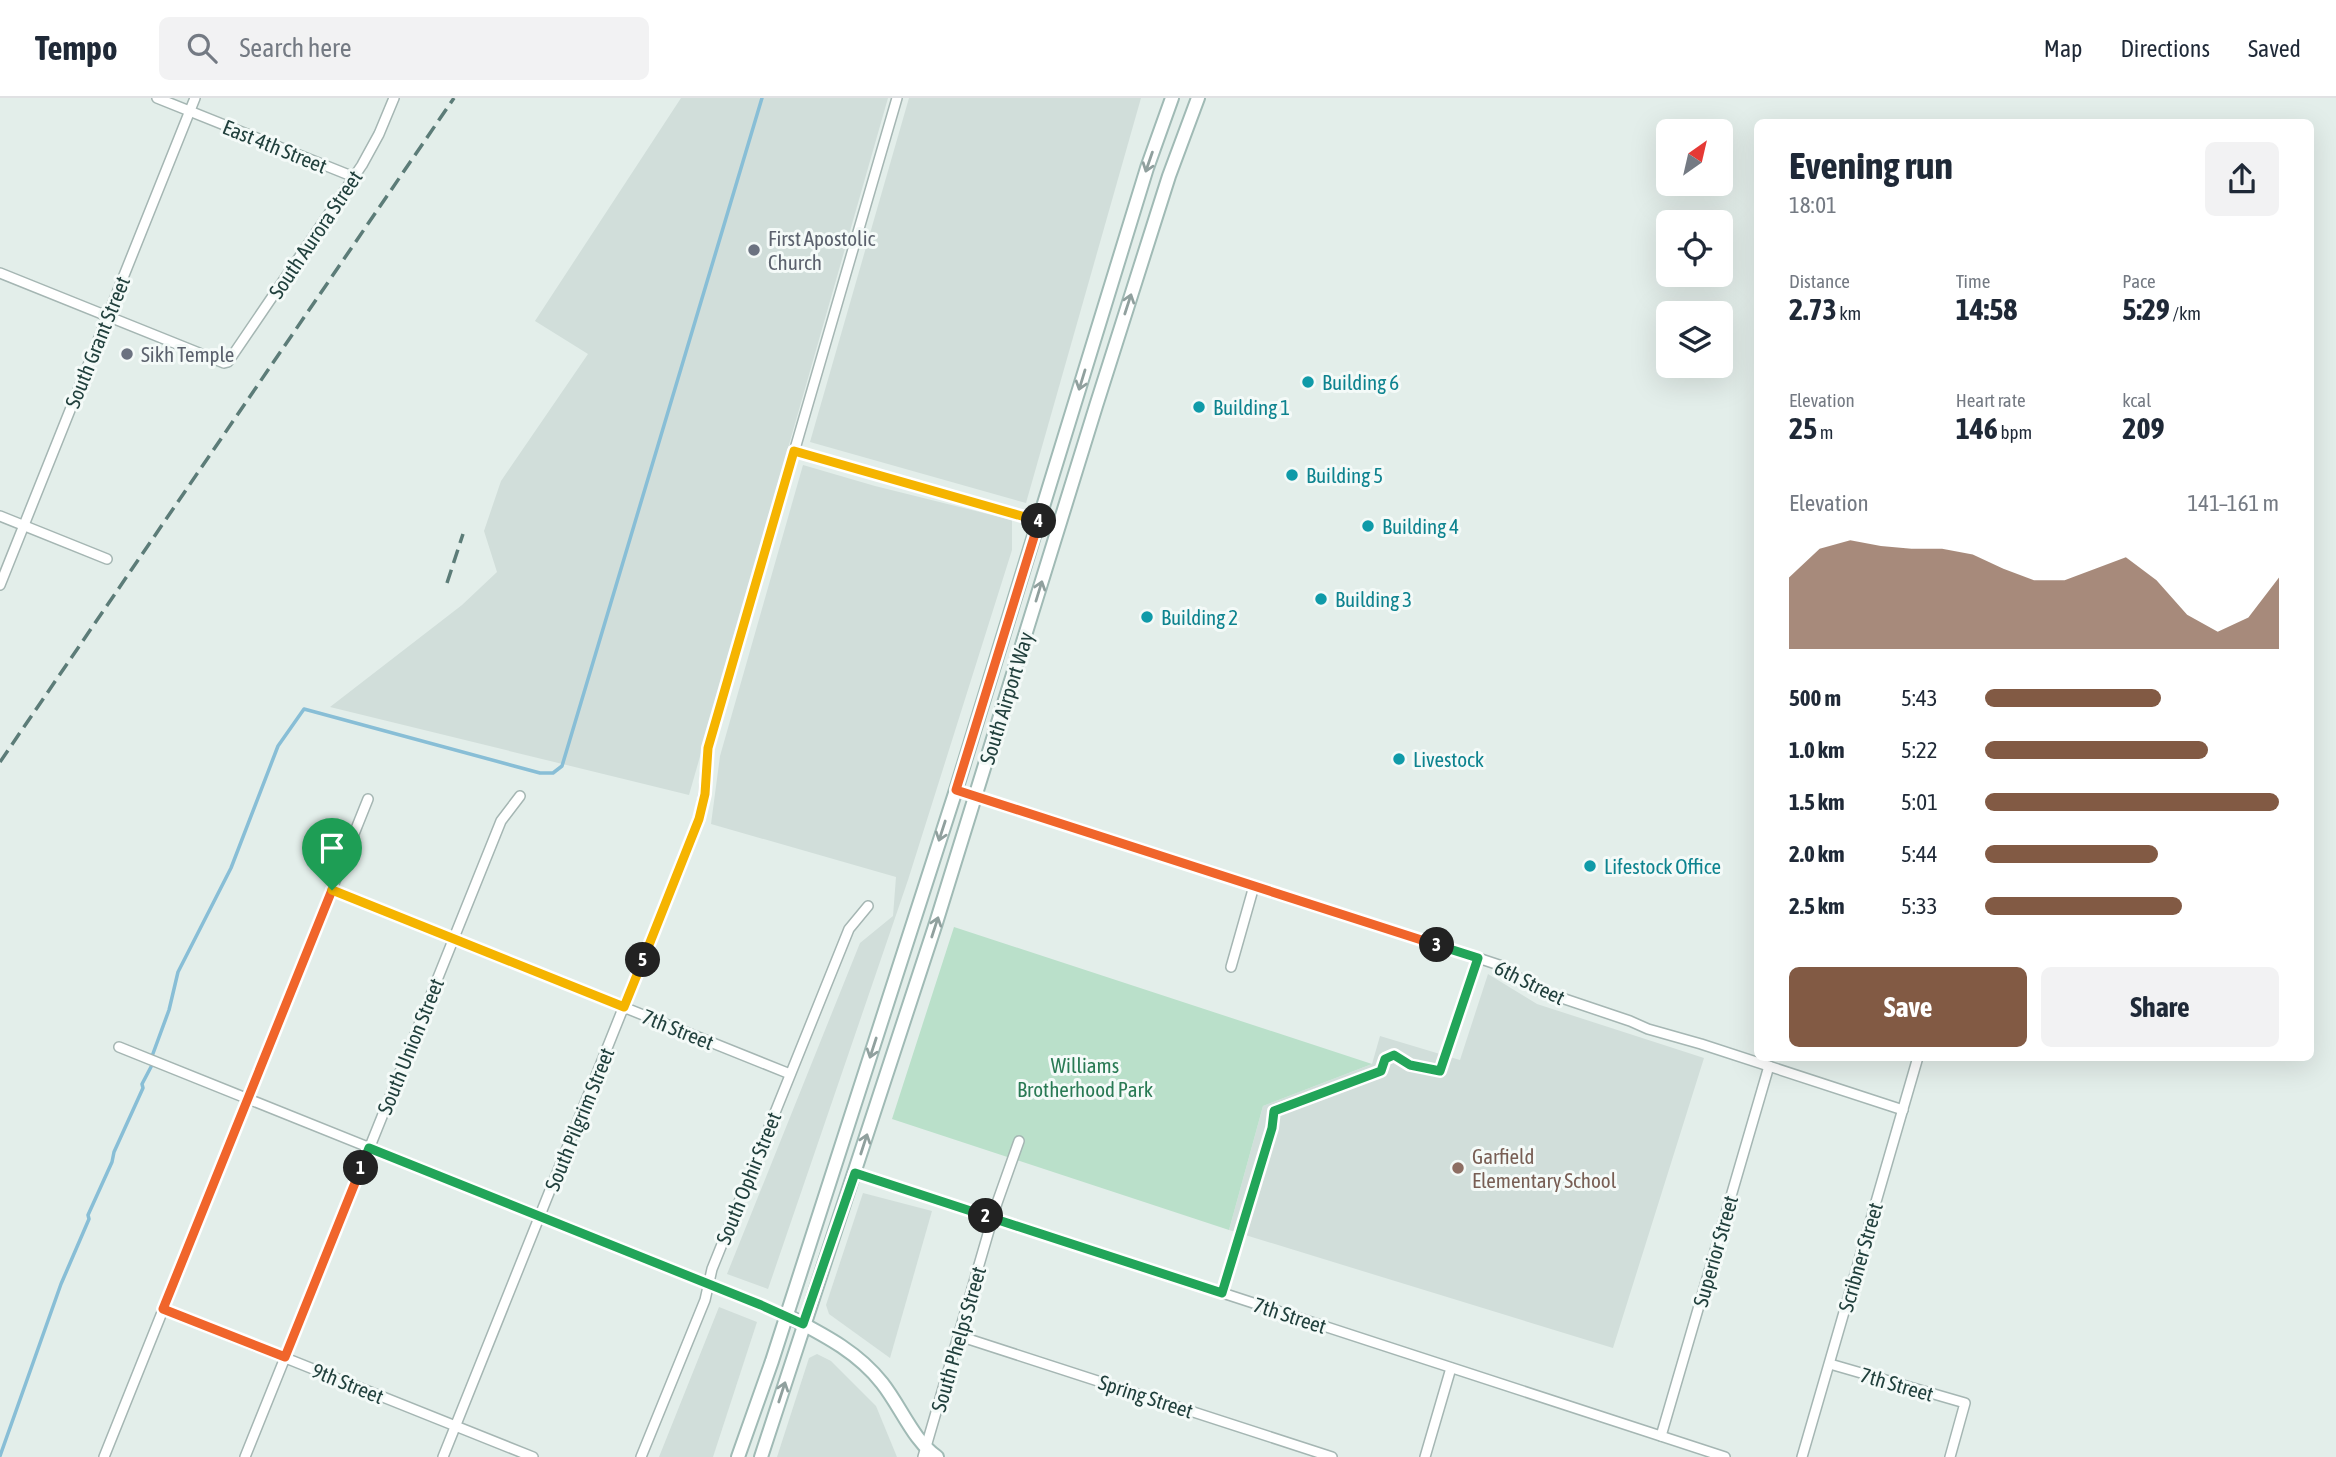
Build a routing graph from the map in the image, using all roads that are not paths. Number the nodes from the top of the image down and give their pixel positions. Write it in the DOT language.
graph roads {
  1 [pos="157,98"];
  2 [pos="195,98"];
  3 [pos="394,98"];
  4 [pos="897,98"];
  5 [pos="1172,98"];
  6 [pos="1198,98"];
  7 [pos="189,111"];
  8 [pos="354,177"];
  9 [pos="0,273"];
  10 [pos="107,316"];
  11 [pos="794,451"];
  12 [pos="0,516"];
  13 [pos="1039,521"];
  14 [pos="24,525"];
  15 [pos="107,559"];
  16 [pos="0,585"];
  17 [pos="956,790"];
  18 [pos="520,796"];
  19 [pos="976,797"];
  20 [pos="368,799"];
  21 [pos="1254,886"];
  22 [pos="332,890"];
  23 [pos="868,906"];
  24 [pos="453,938"];
  25 [pos="1478,958"];
  26 [pos="1231,967"];
  27 [pos="624,1007"];
  28 [pos="119,1047"];
  29 [pos="1917,1061"];
  30 [pos="1769,1066"];
  31 [pos="790,1074"];
  32 [pos="248,1100"];
  33 [pos="1903,1110"];
  34 [pos="1019,1141"];
  35 [pos="369,1148"];
  36 [pos="855,1173"];
  37 [pos="540,1216"];
  38 [pos="993,1218"];
  39 [pos="709,1284"];
  40 [pos="1222,1293"];
  41 [pos="163,1309"];
  42 [pos="786,1315"];
  43 [pos="803,1324"];
  44 [pos="959,1336"];
  45 [pos="285,1357"];
  46 [pos="1830,1364"];
  47 [pos="1451,1368"];
  48 [pos="456,1426"];
  49 [pos="1661,1436"];
  50 [pos="924,1453"];
  51 [pos="104,1457"];
  52 [pos="245,1457"];
  53 [pos="443,1457"];
  54 [pos="533,1457"];
  55 [pos="641,1457"];
  56 [pos="738,1457"];
  57 [pos="761,1457"];
  58 [pos="937,1457"];
  59 [pos="1332,1457"];
  60 [pos="1425,1457"];
  61 [pos="1725,1457"];
  62 [pos="1802,1457"];
  63 [pos="1950,1457"];
  1 -- 7 [label="street, East 4th Street"];
  2 -- 7 [label="street, South Grant Street"];
  3 -- 8 [label="street, South Aurora Street"];
  4 -- 11 [label="street"];
  5 -- 13 [label="main road, South Airport Way, one-way"];
  19 -- 6 [label="main road, South Airport Way, one-way"];
  7 -- 8 [label="street, East 4th Street"];
  7 -- 10 [label="street, South Grant Street"];
  8 -- 10 [label="street, South Aurora Street"];
  9 -- 10 [label="street"];
  10 -- 14 [label="street, South Grant Street"];
  11 -- 13 [label="street"];
  11 -- 27 [label="street, South Pilgrim Street"];
  12 -- 14 [label="street"];
  13 -- 17 [label="main road, South Airport Way"];
  14 -- 15 [label="street"];
  14 -- 16 [label="street, South Grant Street"];
  17 -- 19 [label="street, 6th Street"];
  17 -- 42 [label="main road, South Airport Way, one-way"];
  18 -- 24 [label="street, South Union Street"];
  19 -- 21 [label="street, 6th Street"];
  36 -- 19 [label="main road, South Airport Way, one-way"];
  20 -- 22 [label="street"];
  21 -- 25 [label="street, 6th Street"];
  21 -- 26 [label="street"];
  22 -- 24 [label="street, 7th Street"];
  22 -- 32 [label="street"];
  23 -- 31 [label="street, South Ophir Street"];
  24 -- 27 [label="street, 7th Street"];
  24 -- 35 [label="street, South Union Street"];
  25 -- 30 [label="street, 6th Street"];
  25 -- 40 [label="street"];
  27 -- 31 [label="street, 7th Street"];
  27 -- 37 [label="street, South Pilgrim Street"];
  28 -- 32 [label="street"];
  29 -- 33 [label="street, Scribner Street"];
  30 -- 33 [label="street, 6th Street"];
  30 -- 49 [label="street, Superior Street"];
  31 -- 39 [label="street, South Ophir Street"];
  32 -- 35 [label="street"];
  32 -- 41 [label="street"];
  33 -- 46 [label="street, Scribner Street"];
  34 -- 38 [label="street, South Phelps Street"];
  35 -- 37 [label="street"];
  35 -- 45 [label="street, South Union Street"];
  36 -- 38 [label="street, 7th Street"];
  36 -- 43 [label="main road, South Airport Way"];
  37 -- 39 [label="street"];
  37 -- 48 [label="street, South Pilgrim Street"];
  38 -- 40 [label="street, 7th Street"];
  38 -- 44 [label="street, South Phelps Street"];
  39 -- 42 [label="street"];
  39 -- 55 [label="street, South Ophir Street"];
  40 -- 47 [label="street, 7th Street"];
  41 -- 45 [label="street, 9th Street"];
  41 -- 51 [label="street"];
  42 -- 43 [label="main road"];
  42 -- 56 [label="main road, South Airport Way"];
  43 -- 50 [label="main road"];
  57 -- 43 [label="main road, South Airport Way, one-way"];
  44 -- 50 [label="street, South Phelps Street"];
  44 -- 59 [label="street, Spring Street"];
  45 -- 48 [label="street, 9th Street"];
  45 -- 52 [label="street, South Union Street"];
  46 -- 62 [label="street, Scribner Street"];
  46 -- 63 [label="street, 7th Street"];
  47 -- 49 [label="street, 7th Street"];
  47 -- 60 [label="street"];
  48 -- 53 [label="street, South Pilgrim Street"];
  48 -- 54 [label="street, 9th Street"];
  49 -- 61 [label="street, 7th Street"];
  50 -- 58 [label="main road"];
}
